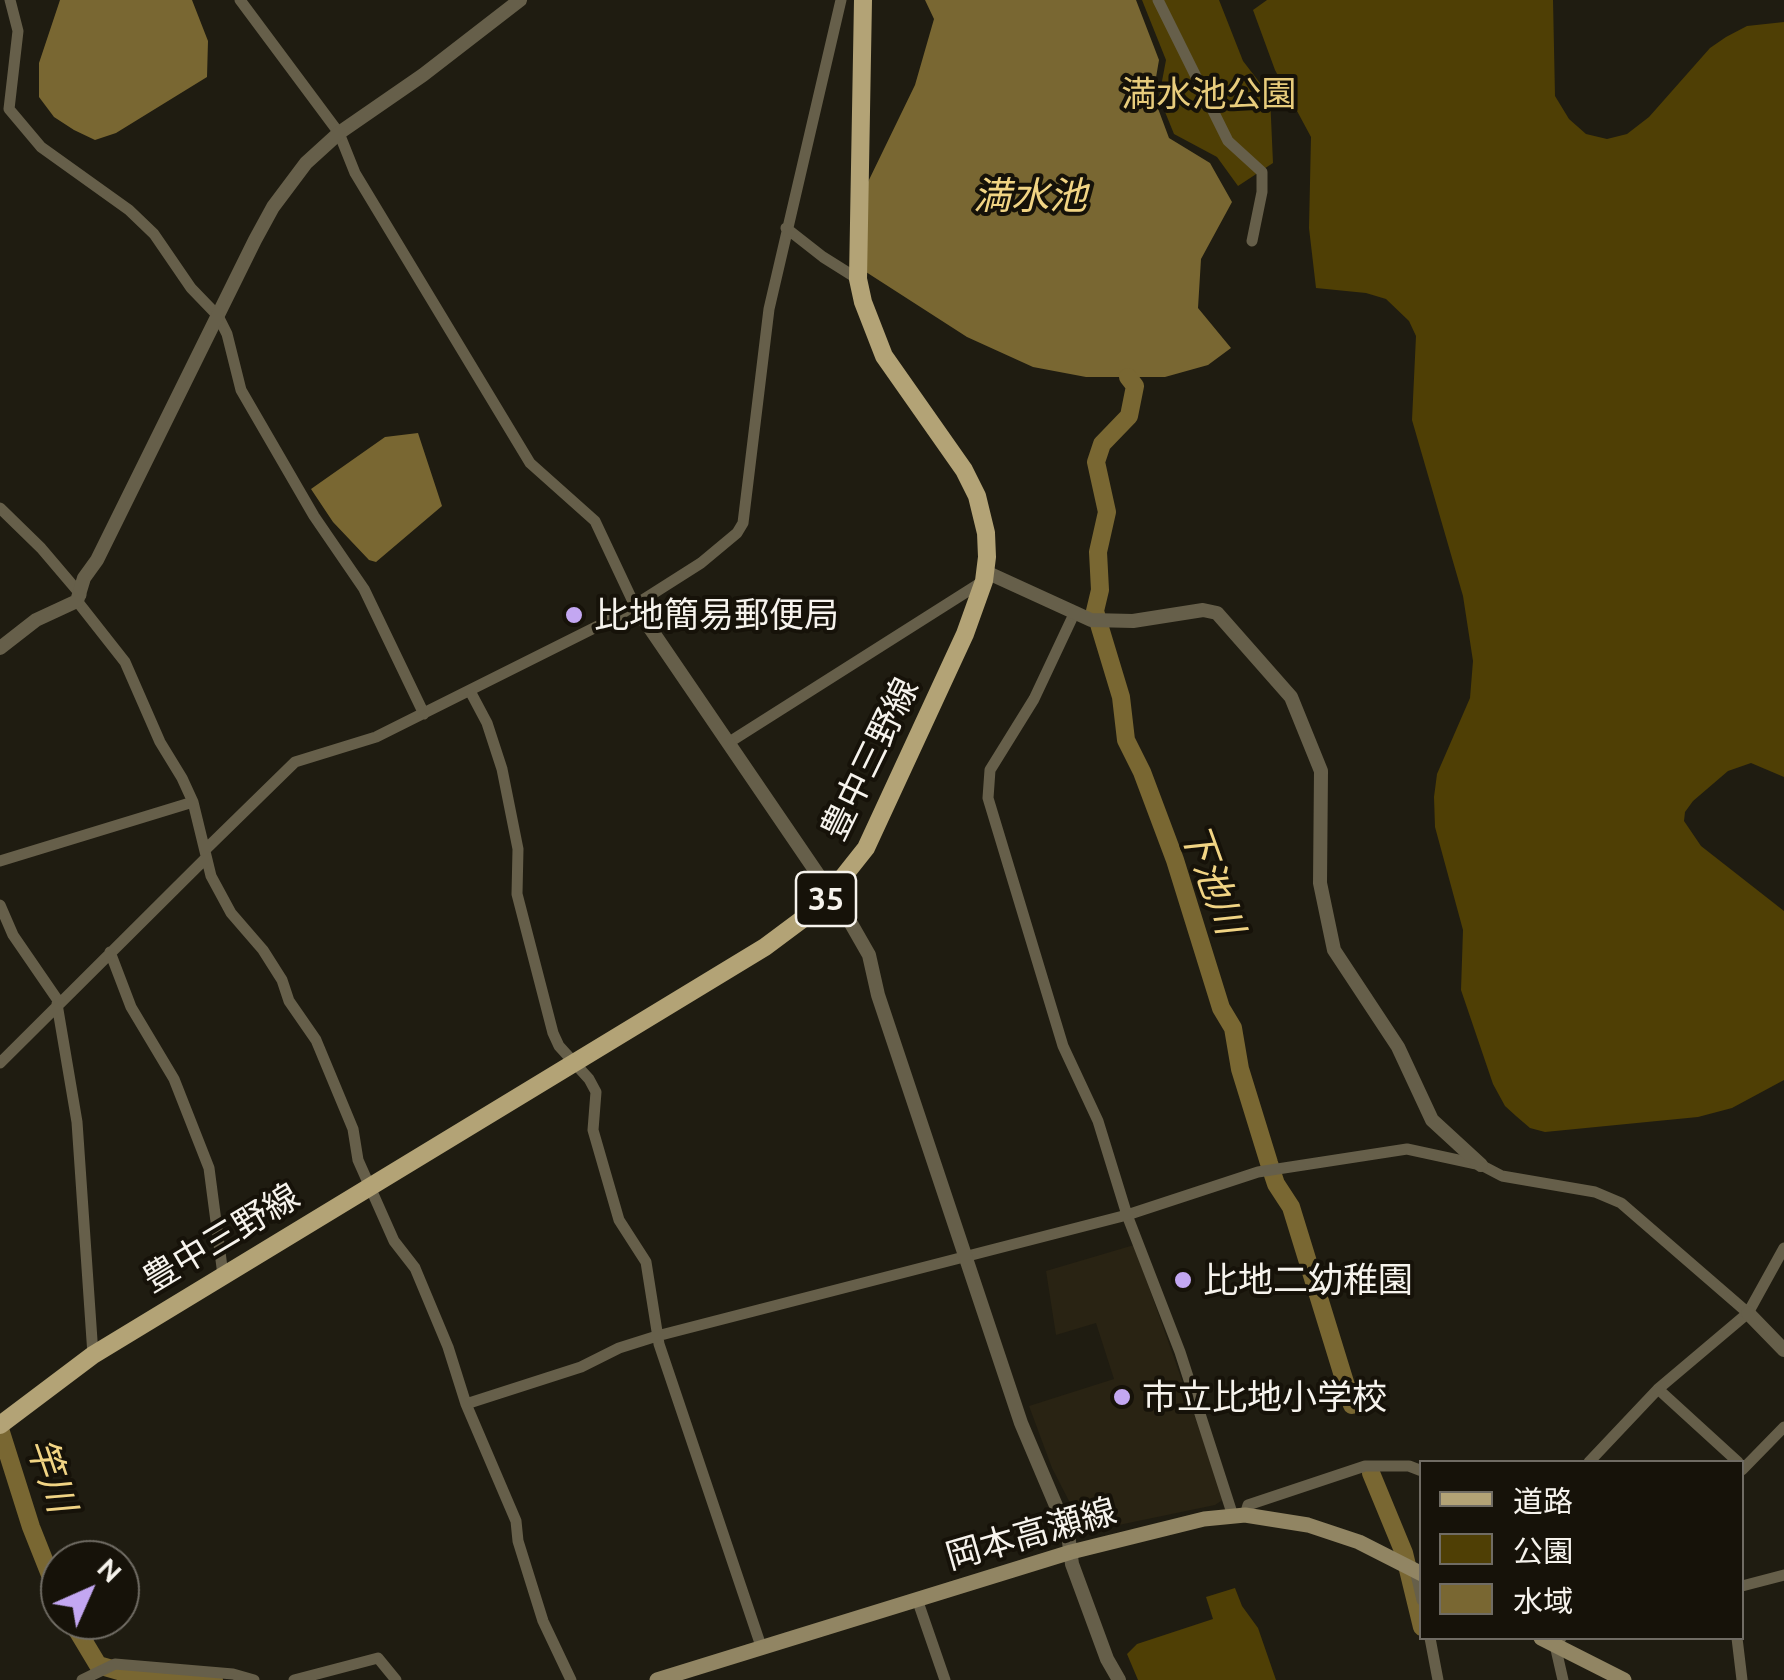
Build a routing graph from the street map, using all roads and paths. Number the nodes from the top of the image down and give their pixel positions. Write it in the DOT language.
graph roads {
  1 [pos="10,0"];
  2 [pos="240,0"];
  3 [pos="520,0"];
  4 [pos="840,0"];
  5 [pos="863,0"];
  6 [pos="1158,0"];
  7 [pos="4,108"];
  8 [pos="339,134"];
  9 [pos="786,228"];
  10 [pos="1252,241"];
  11 [pos="858,279"];
  12 [pos="218,316"];
  13 [pos="0,508"];
  14 [pos="985,577"];
  15 [pos="79,598"];
  16 [pos="635,606"];
  17 [pos="1074,614"];
  18 [pos="0,648"];
  19 [pos="470,692"];
  20 [pos="424,714"];
  21 [pos="728,744"];
  22 [pos="193,802"];
  23 [pos="205,855"];
  24 [pos="0,861"];
  25 [pos="831,894"];
  26 [pos="0,906"];
  27 [pos="110,952"];
  28 [pos="58,1003"];
  29 [pos="0,1062"];
  30 [pos="575,1062"];
  31 [pos="1481,1165"];
  32 [pos="370,1186"];
  33 [pos="1127,1215"];
  34 [pos="1784,1248"];
  35 [pos="966,1256"];
  36 [pos="223,1275"];
  37 [pos="1748,1312"];
  38 [pos="657,1336"];
  39 [pos="1784,1350"];
  40 [pos="92,1355"];
  41 [pos="1658,1389"];
  42 [pos="466,1404"];
  43 [pos="3,1422"];
  44 [pos="1784,1427"];
  45 [pos="1591,1460"];
  46 [pos="1736,1460"];
  47 [pos="1744,1468"];
  48 [pos="1419,1469"];
  49 [pos="1239,1515"];
  50 [pos="1072,1552"];
  51 [pos="1413,1569"];
  52 [pos="1784,1575"];
  53 [pos="1744,1585"];
  54 [pos="917,1599"];
  55 [pos="1430,1640"];
  56 [pos="1553,1640"];
  57 [pos="1737,1640"];
  58 [pos="762,1649"];
  59 [pos="82,1680"];
  60 [pos="254,1680"];
  61 [pos="294,1680"];
  62 [pos="396,1680"];
  63 [pos="570,1680"];
  64 [pos="657,1680"];
  65 [pos="945,1680"];
  66 [pos="1119,1680"];
  67 [pos="1438,1680"];
  68 [pos="1562,1680"];
  69 [pos="1624,1680"];
  70 [pos="1742,1680"];
  1 -- 7 [label="street"];
  2 -- 8 [label="street"];
  3 -- 8 [label="street"];
  4 -- 9 [label="street"];
  5 -- 11 [label="main road, 豊中三野線 / 35"];
  6 -- 10 [label="street"];
  7 -- 12 [label="street"];
  8 -- 12 [label="street"];
  8 -- 16 [label="street"];
  9 -- 11 [label="street"];
  9 -- 16 [label="street"];
  11 -- 14 [label="main road, 豊中三野線 / 35"];
  12 -- 15 [label="street"];
  12 -- 20 [label="street"];
  13 -- 15 [label="street"];
  14 -- 17 [label="street"];
  14 -- 21 [label="street"];
  14 -- 25 [label="main road, 豊中三野線 / 35"];
  15 -- 18 [label="street"];
  15 -- 22 [label="street"];
  16 -- 19 [label="street"];
  16 -- 21 [label="street"];
  17 -- 31 [label="street"];
  17 -- 33 [label="street"];
  19 -- 20 [label="street"];
  19 -- 30 [label="street"];
  20 -- 23 [label="street"];
  21 -- 25 [label="street"];
  22 -- 23 [label="street"];
  22 -- 24 [label="street"];
  23 -- 27 [label="street"];
  23 -- 32 [label="street"];
  25 -- 30 [label="main road, 豊中三野線 / 35"];
  25 -- 35 [label="street"];
  26 -- 28 [label="street"];
  27 -- 28 [label="street"];
  27 -- 36 [label="street"];
  28 -- 29 [label="street"];
  28 -- 40 [label="street"];
  30 -- 32 [label="main road, 豊中三野線 / 35"];
  30 -- 38 [label="street"];
  31 -- 33 [label="street"];
  31 -- 37 [label="street"];
  32 -- 36 [label="main road, 豊中三野線 / 35"];
  32 -- 42 [label="street"];
  33 -- 35 [label="street"];
  33 -- 49 [label="street"];
  34 -- 37 [label="street"];
  35 -- 38 [label="street"];
  35 -- 50 [label="street"];
  36 -- 40 [label="main road, 豊中三野線 / 35"];
  37 -- 39 [label="street"];
  37 -- 41 [label="street"];
  38 -- 42 [label="street"];
  38 -- 58 [label="street"];
  40 -- 43 [label="main road, 豊中三野線 / 35"];
  41 -- 45 [label="street"];
  41 -- 46 [label="street"];
  42 -- 63 [label="street"];
  44 -- 47 [label="street"];
  48 -- 49 [label="street"];
  49 -- 50 [label="main road, 岡本高瀬線"];
  49 -- 51 [label="main road, 岡本高瀬線"];
  50 -- 54 [label="main road, 岡本高瀬線"];
  50 -- 66 [label="street"];
  52 -- 53 [label="street"];
  54 -- 58 [label="main road, 岡本高瀬線"];
  54 -- 65 [label="street"];
  55 -- 67 [label="street"];
  56 -- 68 [label="street"];
  56 -- 69 [label="main road"];
  57 -- 70 [label="street"];
  58 -- 64 [label="main road, 岡本高瀬線"];
  59 -- 60 [label="street"];
  61 -- 62 [label="street"];
}
